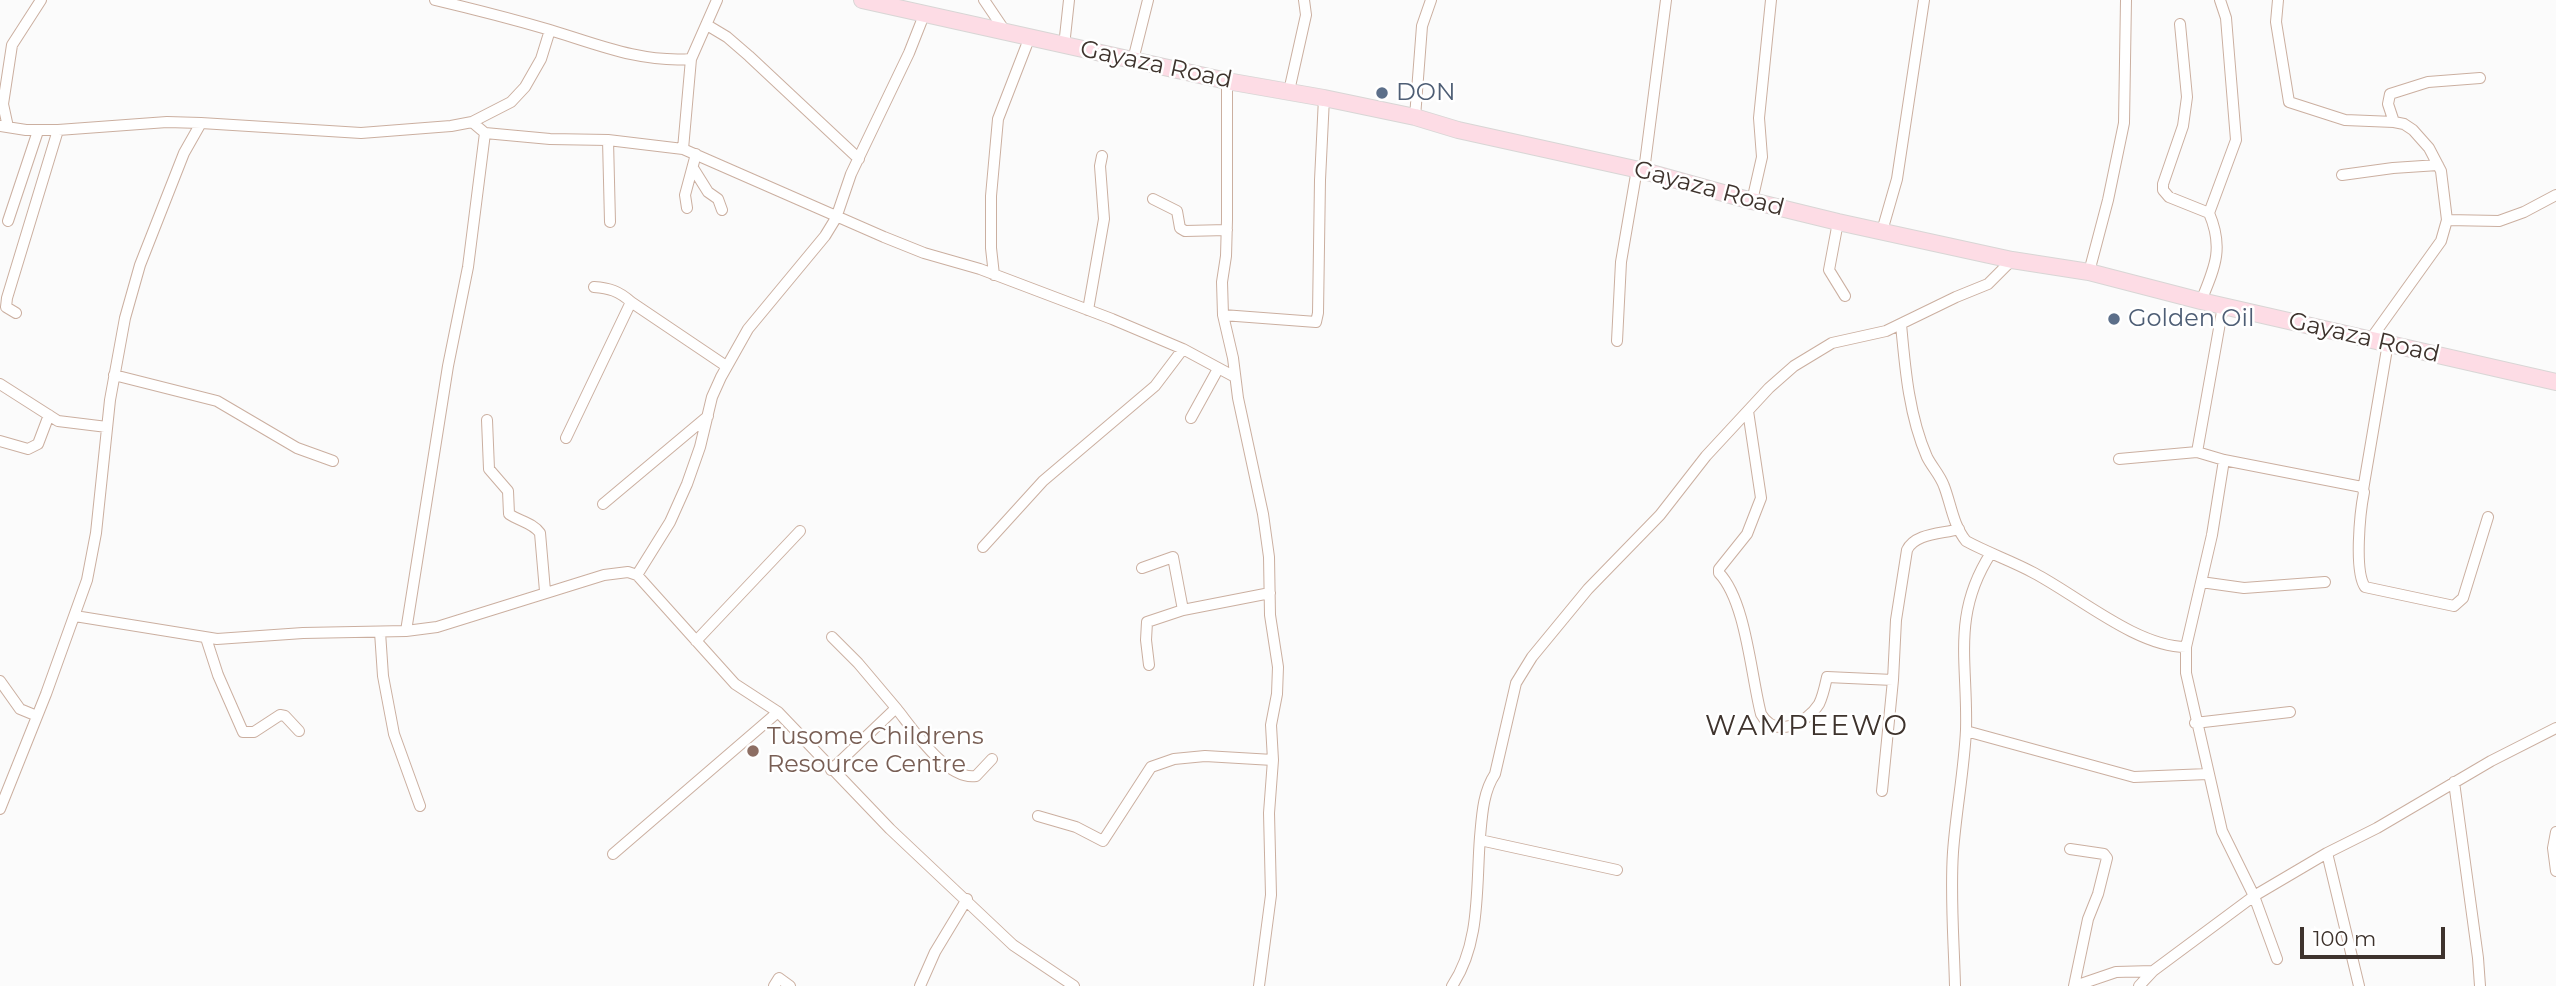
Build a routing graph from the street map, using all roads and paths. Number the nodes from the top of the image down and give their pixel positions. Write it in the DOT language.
graph roads {
  1 [pos="41,0"];
  2 [pos="435,0"];
  3 [pos="717,0"];
  4 [pos="862,0"];
  5 [pos="984,0"];
  6 [pos="1069,0"];
  7 [pos="1148,0"];
  8 [pos="1304,0"];
  9 [pos="1431,0"];
  10 [pos="1666,0"];
  11 [pos="1771,0"];
  12 [pos="1924,0"];
  13 [pos="2126,0"];
  14 [pos="2220,0"];
  15 [pos="2278,0"];
  16 [pos="924,15"];
  17 [pos="2180,24"];
  18 [pos="707,25"];
  19 [pos="550,30"];
  20 [pos="1007,34"];
  21 [pos="1029,39"];
  22 [pos="1064,46"];
  23 [pos="691,60"];
  24 [pos="1133,60"];
  25 [pos="2480,78"];
  26 [pos="1227,81"];
  27 [pos="1289,91"];
  28 [pos="1324,98"];
  29 [pos="1415,117"];
  30 [pos="201,122"];
  31 [pos="472,122"];
  32 [pos="2394,122"];
  33 [pos="4,127"];
  34 [pos="58,130"];
  35 [pos="38,131"];
  36 [pos="485,133"];
  37 [pos="608,140"];
  38 [pos="682,149"];
  39 [pos="696,154"];
  40 [pos="1102,156"];
  41 [pos="859,159"];
  42 [pos="2438,165"];
  43 [pos="693,167"];
  44 [pos="1640,170"];
  45 [pos="2342,175"];
  46 [pos="2556,195"];
  47 [pos="1153,199"];
  48 [pos="1752,201"];
  49 [pos="687,208"];
  50 [pos="722,210"];
  51 [pos="2209,213"];
  52 [pos="836,218"];
  53 [pos="2447,220"];
  54 [pos="8,221"];
  55 [pos="610,222"];
  56 [pos="1838,222"];
  57 [pos="1227,230"];
  58 [pos="1882,231"];
  59 [pos="2012,260"];
  60 [pos="2089,272"];
  61 [pos="994,275"];
  62 [pos="593,287"];
  63 [pos="1844,296"];
  64 [pos="2201,301"];
  65 [pos="631,302"];
  66 [pos="2223,306"];
  67 [pos="1088,310"];
  68 [pos="16,313"];
  69 [pos="1223,315"];
  70 [pos="1901,324"];
  71 [pos="2370,340"];
  72 [pos="1617,341"];
  73 [pos="2388,343"];
  74 [pos="1183,349"];
  75 [pos="726,366"];
  76 [pos="1217,369"];
  77 [pos="114,375"];
  78 [pos="1235,377"];
  79 [pos="2556,382"];
  80 [pos="0,384"];
  81 [pos="1748,411"];
  82 [pos="49,415"];
  83 [pos="708,415"];
  84 [pos="1191,418"];
  85 [pos="486,420"];
  86 [pos="107,427"];
  87 [pos="566,438"];
  88 [pos="0,441"];
  89 [pos="2197,452"];
  90 [pos="2119,459"];
  91 [pos="2224,460"];
  92 [pos="333,461"];
  93 [pos="2363,489"];
  94 [pos="603,504"];
  95 [pos="2488,517"];
  96 [pos="1959,530"];
  97 [pos="800,531"];
  98 [pos="983,548"];
  99 [pos="1991,553"];
  100 [pos="1142,568"];
  101 [pos="637,575"];
  102 [pos="2201,582"];
  103 [pos="2325,582"];
  104 [pos="545,591"];
  105 [pos="1270,593"];
  106 [pos="1183,610"];
  107 [pos="75,616"];
  108 [pos="406,631"];
  109 [pos="380,632"];
  110 [pos="832,637"];
  111 [pos="206,638"];
  112 [pos="696,641"];
  113 [pos="2186,647"];
  114 [pos="1149,665"];
  115 [pos="1893,680"];
  116 [pos="0,681"];
  117 [pos="896,708"];
  118 [pos="778,712"];
  119 [pos="2290,712"];
  120 [pos="37,716"];
  121 [pos="2195,723"];
  122 [pos="2556,728"];
  123 [pos="299,731"];
  124 [pos="1966,731"];
  125 [pos="992,759"];
  126 [pos="1273,760"];
  127 [pos="831,769"];
  128 [pos="2208,774"];
  129 [pos="2454,782"];
  130 [pos="1882,791"];
  131 [pos="2,799"];
  132 [pos="420,806"];
  133 [pos="0,809"];
  134 [pos="1038,816"];
  135 [pos="2556,832"];
  136 [pos="1480,840"];
  137 [pos="2070,849"];
  138 [pos="2328,853"];
  139 [pos="612,854"];
  140 [pos="1617,870"];
  141 [pos="2556,872"];
  142 [pos="2254,896"];
  143 [pos="967,899"];
  144 [pos="2277,959"];
  145 [pos="2153,971"];
  146 [pos="774,986"];
  147 [pos="790,986"];
  148 [pos="920,986"];
  149 [pos="1074,986"];
  150 [pos="1259,986"];
  151 [pos="1452,986"];
  152 [pos="1955,986"];
  153 [pos="2075,986"];
  154 [pos="2139,986"];
  155 [pos="2359,986"];
  156 [pos="2480,986"];
  1 -- 33 [label="street"];
  2 -- 19 [label="street"];
  3 -- 18 [label="street"];
  4 -- 16 [label="main road, Gayaza Road"];
  5 -- 20 [label="street"];
  6 -- 22 [label="street"];
  7 -- 24 [label="street"];
  8 -- 27 [label="street"];
  9 -- 29 [label="street"];
  10 -- 44 [label="street"];
  11 -- 48 [label="street"];
  12 -- 58 [label="street"];
  13 -- 60 [label="street"];
  14 -- 51 [label="street"];
  15 -- 32 [label="street"];
  16 -- 20 [label="main road, Gayaza Road"];
  16 -- 41 [label="street"];
  17 -- 51 [label="street"];
  18 -- 23 [label="street"];
  18 -- 41 [label="street"];
  19 -- 23 [label="street"];
  19 -- 31 [label="street"];
  20 -- 21 [label="main road, Gayaza Road"];
  21 -- 22 [label="main road, Gayaza Road"];
  21 -- 61 [label="street"];
  22 -- 24 [label="main road, Gayaza Road"];
  23 -- 38 [label="street"];
  24 -- 26 [label="main road, Gayaza Road"];
  25 -- 32 [label="street"];
  26 -- 27 [label="main road, Gayaza Road"];
  26 -- 57 [label="street"];
  27 -- 28 [label="main road, Gayaza Road"];
  28 -- 29 [label="main road, Gayaza Road"];
  28 -- 69 [label="street"];
  29 -- 44 [label="main road, Gayaza Road"];
  30 -- 31 [label="street"];
  30 -- 34 [label="street"];
  30 -- 77 [label="street"];
  31 -- 36 [label="street"];
  32 -- 42 [label="street"];
  33 -- 35 [label="street"];
  34 -- 35 [label="street"];
  34 -- 68 [label="street"];
  35 -- 54 [label="street"];
  36 -- 37 [label="street"];
  36 -- 108 [label="street"];
  37 -- 38 [label="street"];
  37 -- 55 [label="street"];
  38 -- 39 [label="street"];
  39 -- 43 [label="street"];
  39 -- 52 [label="street"];
  40 -- 67 [label="street"];
  41 -- 52 [label="street"];
  42 -- 45 [label="street"];
  42 -- 53 [label="street"];
  43 -- 49 [label="street"];
  43 -- 50 [label="street"];
  44 -- 48 [label="main road, Gayaza Road"];
  44 -- 72 [label="street"];
  46 -- 53 [label="street"];
  47 -- 57 [label="street"];
  48 -- 56 [label="main road, Gayaza Road"];
  51 -- 64 [label="street"];
  52 -- 61 [label="street"];
  52 -- 75 [label="street"];
  53 -- 71 [label="street"];
  56 -- 58 [label="main road, Gayaza Road"];
  56 -- 63 [label="street"];
  57 -- 69 [label="street"];
  58 -- 59 [label="main road, Gayaza Road"];
  59 -- 60 [label="main road, Gayaza Road"];
  59 -- 70 [label="street"];
  60 -- 64 [label="main road, Gayaza Road"];
  61 -- 67 [label="street"];
  62 -- 65 [label="street"];
  64 -- 66 [label="main road, Gayaza Road"];
  65 -- 75 [label="street"];
  65 -- 87 [label="street"];
  66 -- 71 [label="main road, Gayaza Road"];
  66 -- 89 [label="street"];
  67 -- 74 [label="street"];
  69 -- 78 [label="street"];
  70 -- 81 [label="street"];
  70 -- 96 [label="street"];
  71 -- 73 [label="main road, Gayaza Road"];
  73 -- 79 [label="main road, Gayaza Road"];
  73 -- 93 [label="street"];
  74 -- 76 [label="street"];
  74 -- 98 [label="street"];
  75 -- 83 [label="street"];
  76 -- 78 [label="street"];
  76 -- 84 [label="street"];
  77 -- 86 [label="street"];
  77 -- 92 [label="street"];
  78 -- 105 [label="street"];
  80 -- 82 [label="street"];
  81 -- 115 [label="street"];
  81 -- 136 [label="street"];
  82 -- 86 [label="street"];
  82 -- 88 [label="street"];
  83 -- 94 [label="street"];
  83 -- 101 [label="street"];
  85 -- 104 [label="street"];
  86 -- 107 [label="street"];
  89 -- 90 [label="street"];
  89 -- 91 [label="street"];
  91 -- 93 [label="street"];
  91 -- 102 [label="street"];
  93 -- 95 [label="street"];
  96 -- 99 [label="street"];
  96 -- 115 [label="street"];
  97 -- 112 [label="street"];
  99 -- 113 [label="street"];
  99 -- 124 [label="street"];
  100 -- 106 [label="street"];
  101 -- 104 [label="street"];
  101 -- 112 [label="street"];
  102 -- 103 [label="street"];
  102 -- 113 [label="street"];
  104 -- 108 [label="street"];
  105 -- 106 [label="street"];
  105 -- 126 [label="street"];
  106 -- 114 [label="street"];
  107 -- 111 [label="street"];
  107 -- 120 [label="street"];
  108 -- 109 [label="street"];
  109 -- 111 [label="street"];
  109 -- 132 [label="street"];
  110 -- 117 [label="street"];
  111 -- 123 [label="street"];
  112 -- 118 [label="street"];
  113 -- 121 [label="street"];
  115 -- 130 [label="street"];
  116 -- 120 [label="street"];
  117 -- 125 [label="street"];
  117 -- 127 [label="street"];
  118 -- 127 [label="street"];
  118 -- 139 [label="street"];
  119 -- 121 [label="street"];
  120 -- 131 [label="street"];
  121 -- 128 [label="street"];
  122 -- 129 [label="street"];
  124 -- 128 [label="street"];
  124 -- 152 [label="street"];
  126 -- 134 [label="street"];
  126 -- 150 [label="street"];
  127 -- 143 [label="street"];
  128 -- 142 [label="street"];
  129 -- 138 [label="street"];
  129 -- 156 [label="street"];
  131 -- 133 [label="street"];
  135 -- 141 [label="street"];
  136 -- 140 [label="street"];
  136 -- 151 [label="street"];
  137 -- 153 [label="street"];
  138 -- 142 [label="street"];
  138 -- 155 [label="street"];
  142 -- 144 [label="street"];
  142 -- 145 [label="street"];
  143 -- 148 [label="street"];
  143 -- 149 [label="street"];
  145 -- 153 [label="street"];
  145 -- 154 [label="street"];
  146 -- 147 [label="street"];
}
